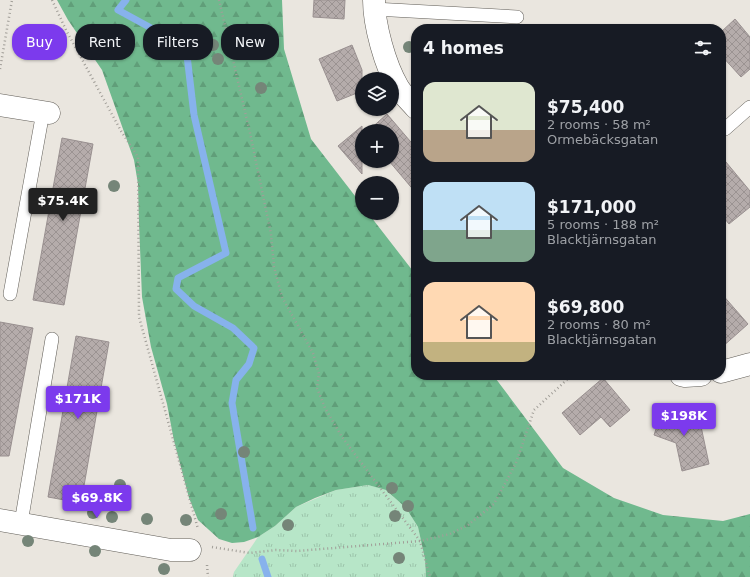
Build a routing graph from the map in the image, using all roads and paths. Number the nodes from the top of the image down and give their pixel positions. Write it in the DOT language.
graph roads {
  1 [pos="12,0"];
  2 [pos="52,0"];
  3 [pos="219,0"];
  4 [pos="374,4"];
  5 [pos="517,17"];
  6 [pos="0,69"];
  7 [pos="411,102"];
  8 [pos="0,105"];
  9 [pos="750,107"];
  10 [pos="46,113"];
  11 [pos="726,128"];
  12 [pos="10,294"];
  13 [pos="52,339"];
  14 [pos="750,364"];
  15 [pos="726,371"];
  16 [pos="567,380"];
  17 [pos="10,521"];
  18 [pos="198,530"];
  19 [pos="420,540"];
  20 [pos="200,548"];
  21 [pos="430,577"];
  1 -- 6 [label="path"];
  2 -- 18 [label="path"];
  3 -- 19 [label="path"];
  4 -- 5 [label="lane"];
  4 -- 7 [label="street"];
  8 -- 10 [label="street"];
  9 -- 11 [label="lane"];
  10 -- 12 [label="lane"];
  13 -- 17 [label="lane"];
  14 -- 15 [label="street"];
  16 -- 19 [label="path"];
  17 -- 20 [label="street"];
  19 -- 20 [label="path"];
  19 -- 21 [label="path"];
}
